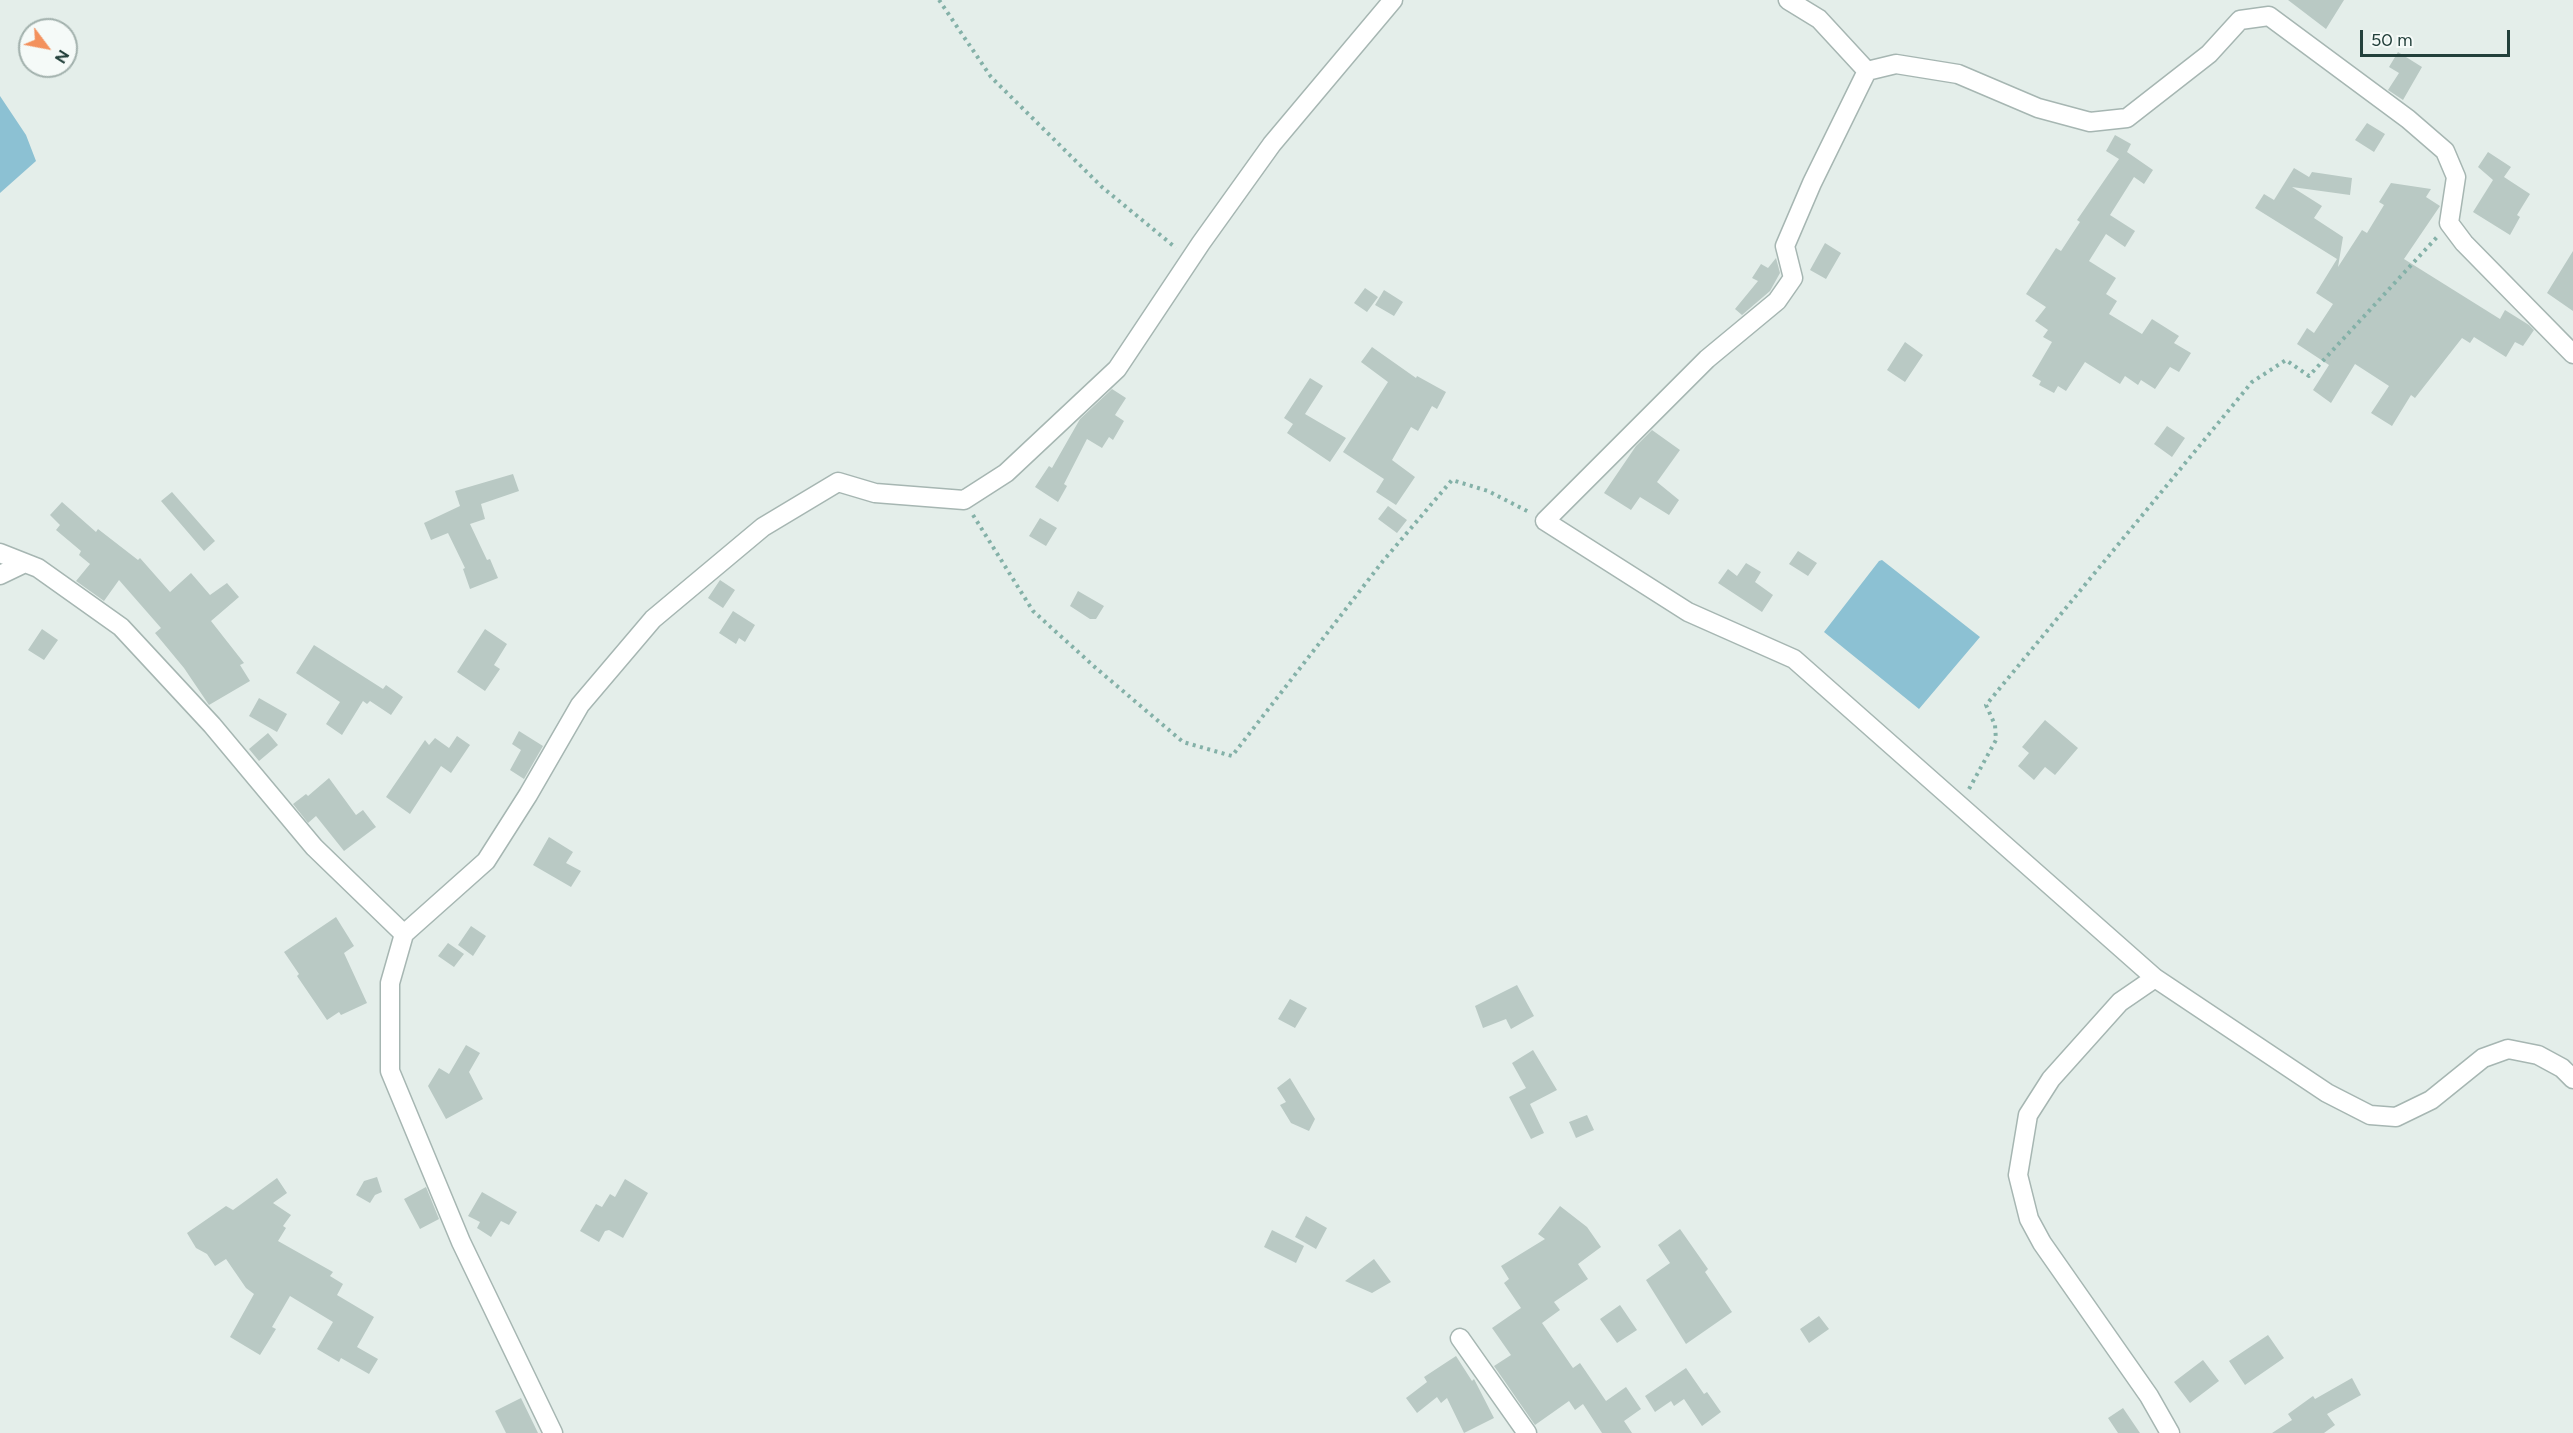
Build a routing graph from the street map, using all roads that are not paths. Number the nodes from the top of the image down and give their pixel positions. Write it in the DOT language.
graph roads {
  1 [pos="1393,0"];
  2 [pos="1788,0"];
  3 [pos="1867,71"];
  4 [pos="2573,354"];
  5 [pos="0,553"];
  6 [pos="26,563"];
  7 [pos="0,575"];
  8 [pos="404,934"];
  9 [pos="2155,978"];
  10 [pos="2573,1079"];
  11 [pos="1461,1338"];
  12 [pos="553,1433"];
  13 [pos="1527,1433"];
  14 [pos="2170,1433"];
  1 -- 8 [label="street"];
  2 -- 3 [label="street"];
  3 -- 4 [label="street"];
  3 -- 9 [label="street"];
  5 -- 6 [label="street"];
  6 -- 7 [label="street"];
  6 -- 8 [label="street"];
  8 -- 12 [label="street"];
  9 -- 10 [label="street"];
  9 -- 14 [label="street"];
  11 -- 13 [label="street"];
}
